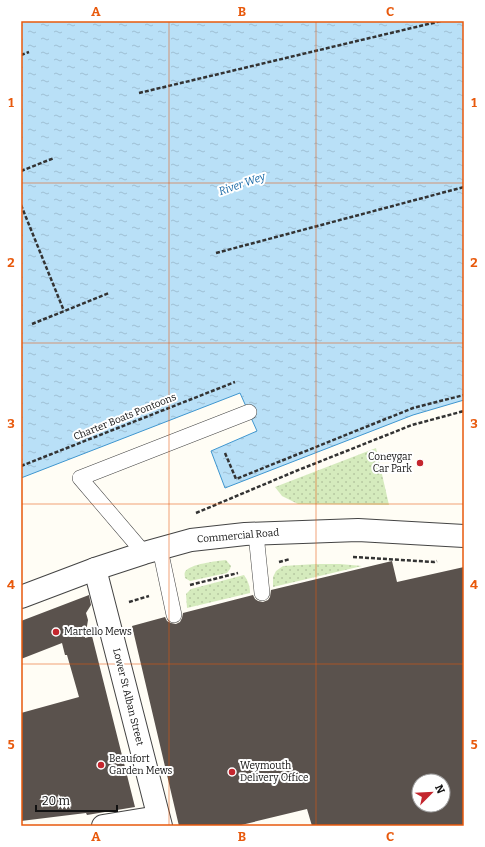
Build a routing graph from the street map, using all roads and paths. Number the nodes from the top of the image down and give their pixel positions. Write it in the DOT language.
graph roads {
  1 [pos="441,21"];
  2 [pos="29,52"];
  3 [pos="21,55"];
  4 [pos="139,93"];
  5 [pos="54,158"];
  6 [pos="21,171"];
  7 [pos="464,187"];
  8 [pos="21,205"];
  9 [pos="216,253"];
  10 [pos="109,293"];
  11 [pos="64,312"];
  12 [pos="32,324"];
  13 [pos="236,382"];
  14 [pos="464,395"];
  15 [pos="464,410"];
  16 [pos="249,412"];
  17 [pos="225,453"];
  18 [pos="21,466"];
  19 [pos="190,516"];
  20 [pos="256,534"];
  21 [pos="464,536"];
  22 [pos="152,551"];
  23 [pos="96,569"];
  24 [pos="262,592"];
  25 [pos="21,597"];
  26 [pos="174,615"];
  27 [pos="160,821"];
  28 [pos="103,826"];
  1 -- 4 [label="path"];
  2 -- 3 [label="path"];
  5 -- 6 [label="path"];
  7 -- 9 [label="path"];
  8 -- 11 [label="path"];
  10 -- 11 [label="path"];
  11 -- 12 [label="path"];
  13 -- 18 [label="path, Charter Boats Pontoons"];
  14 -- 17 [label="path"];
  15 -- 19 [label="path"];
  16 -- 22 [label="lane"];
  20 -- 21 [label="street, Commercial Road"];
  20 -- 22 [label="street, Commercial Road"];
  20 -- 24 [label="lane"];
  22 -- 23 [label="street, Commercial Road"];
  22 -- 26 [label="lane"];
  23 -- 25 [label="street, Commercial Road"];
  23 -- 27 [label="street, Lower St Alban Street"];
  27 -- 28 [label="street"];
}
